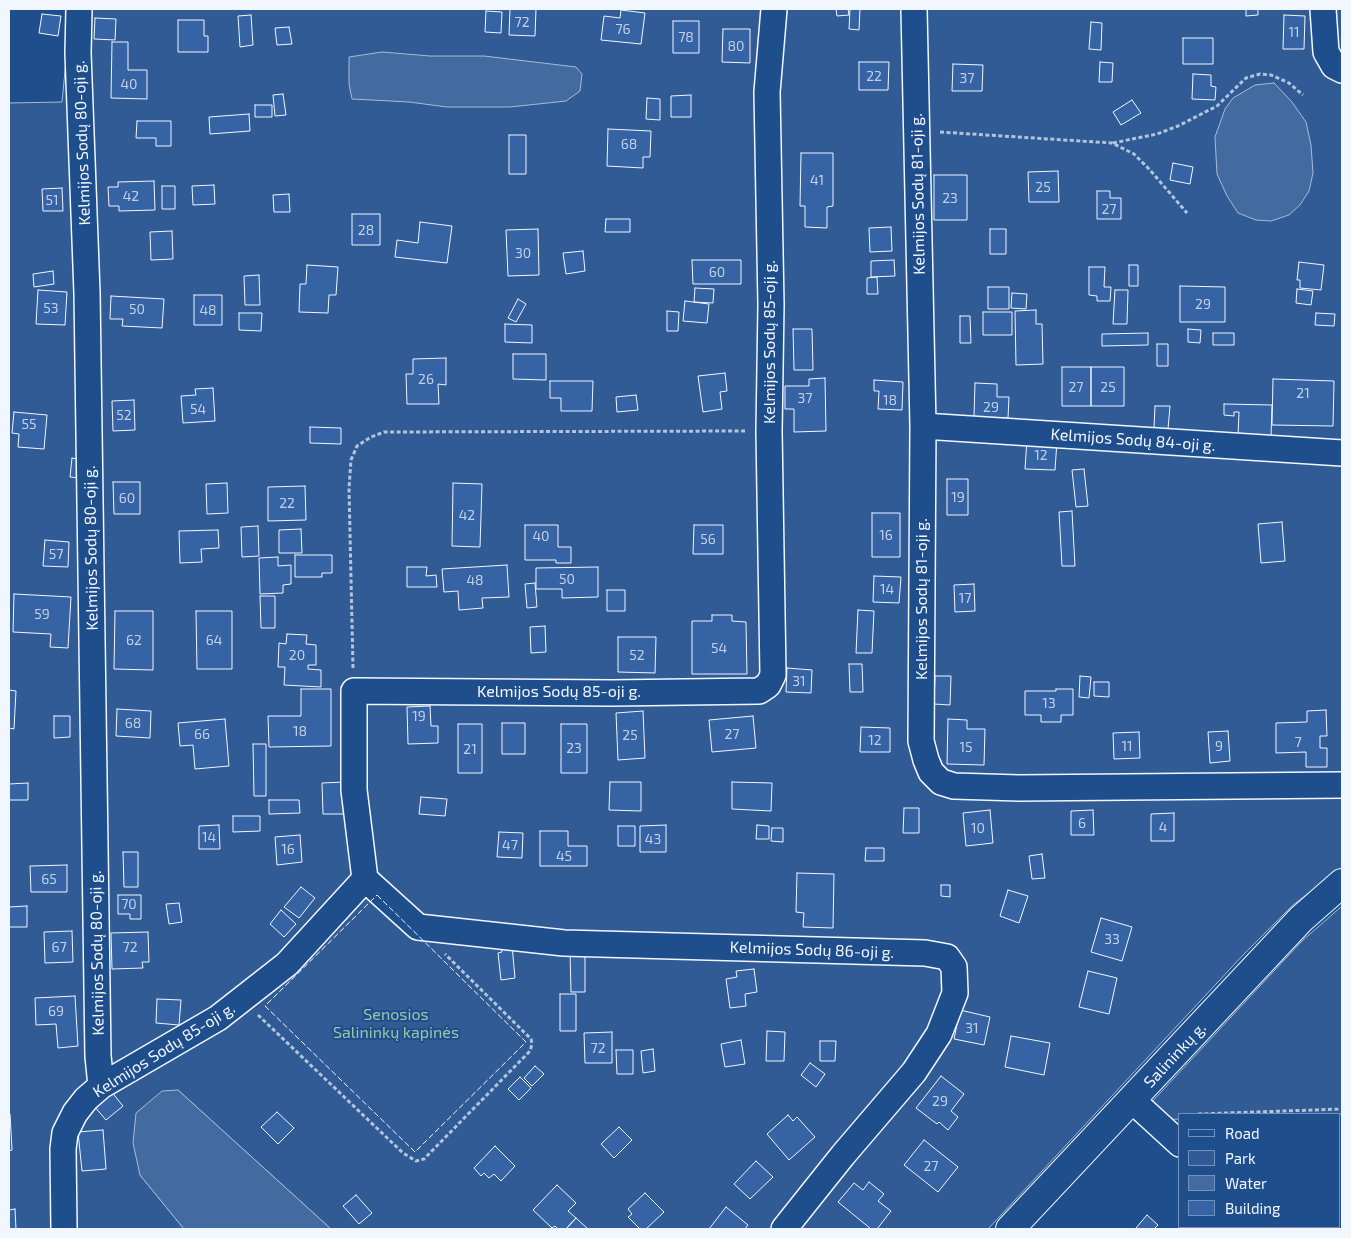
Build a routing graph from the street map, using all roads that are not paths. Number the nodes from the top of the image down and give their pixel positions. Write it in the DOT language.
graph roads {
  1 [pos="79,9"];
  2 [pos="774,9"];
  3 [pos="914,9"];
  4 [pos="1323,9"];
  5 [pos="1342,70"];
  6 [pos="923,426"];
  7 [pos="1342,453"];
  8 [pos="1342,785"];
  9 [pos="365,879"];
  10 [pos="1342,883"];
  11 [pos="102,1086"];
  12 [pos="1132,1100"];
  13 [pos="1178,1142"];
  14 [pos="64,1229"];
  15 [pos="784,1229"];
  16 [pos="1010,1229"];
  1 -- 11 [label="street, Kelmijos Sodų 80-oji g."];
  2 -- 9 [label="street, Kelmijos Sodų 85-oji g."];
  3 -- 6 [label="street, Kelmijos Sodų 81-oji g."];
  4 -- 5 [label="street"];
  6 -- 7 [label="street, Kelmijos Sodų 84-oji g."];
  6 -- 8 [label="street, Kelmijos Sodų 81-oji g."];
  9 -- 11 [label="street, Kelmijos Sodų 85-oji g."];
  9 -- 15 [label="street, Kelmijos Sodų 86-oji g."];
  10 -- 12 [label="main road, Salininkų g."];
  11 -- 14 [label="street, Kelmijos Sodų 85-oji g."];
  12 -- 13 [label="street"];
  12 -- 16 [label="main road, Salininkų g."];
}
